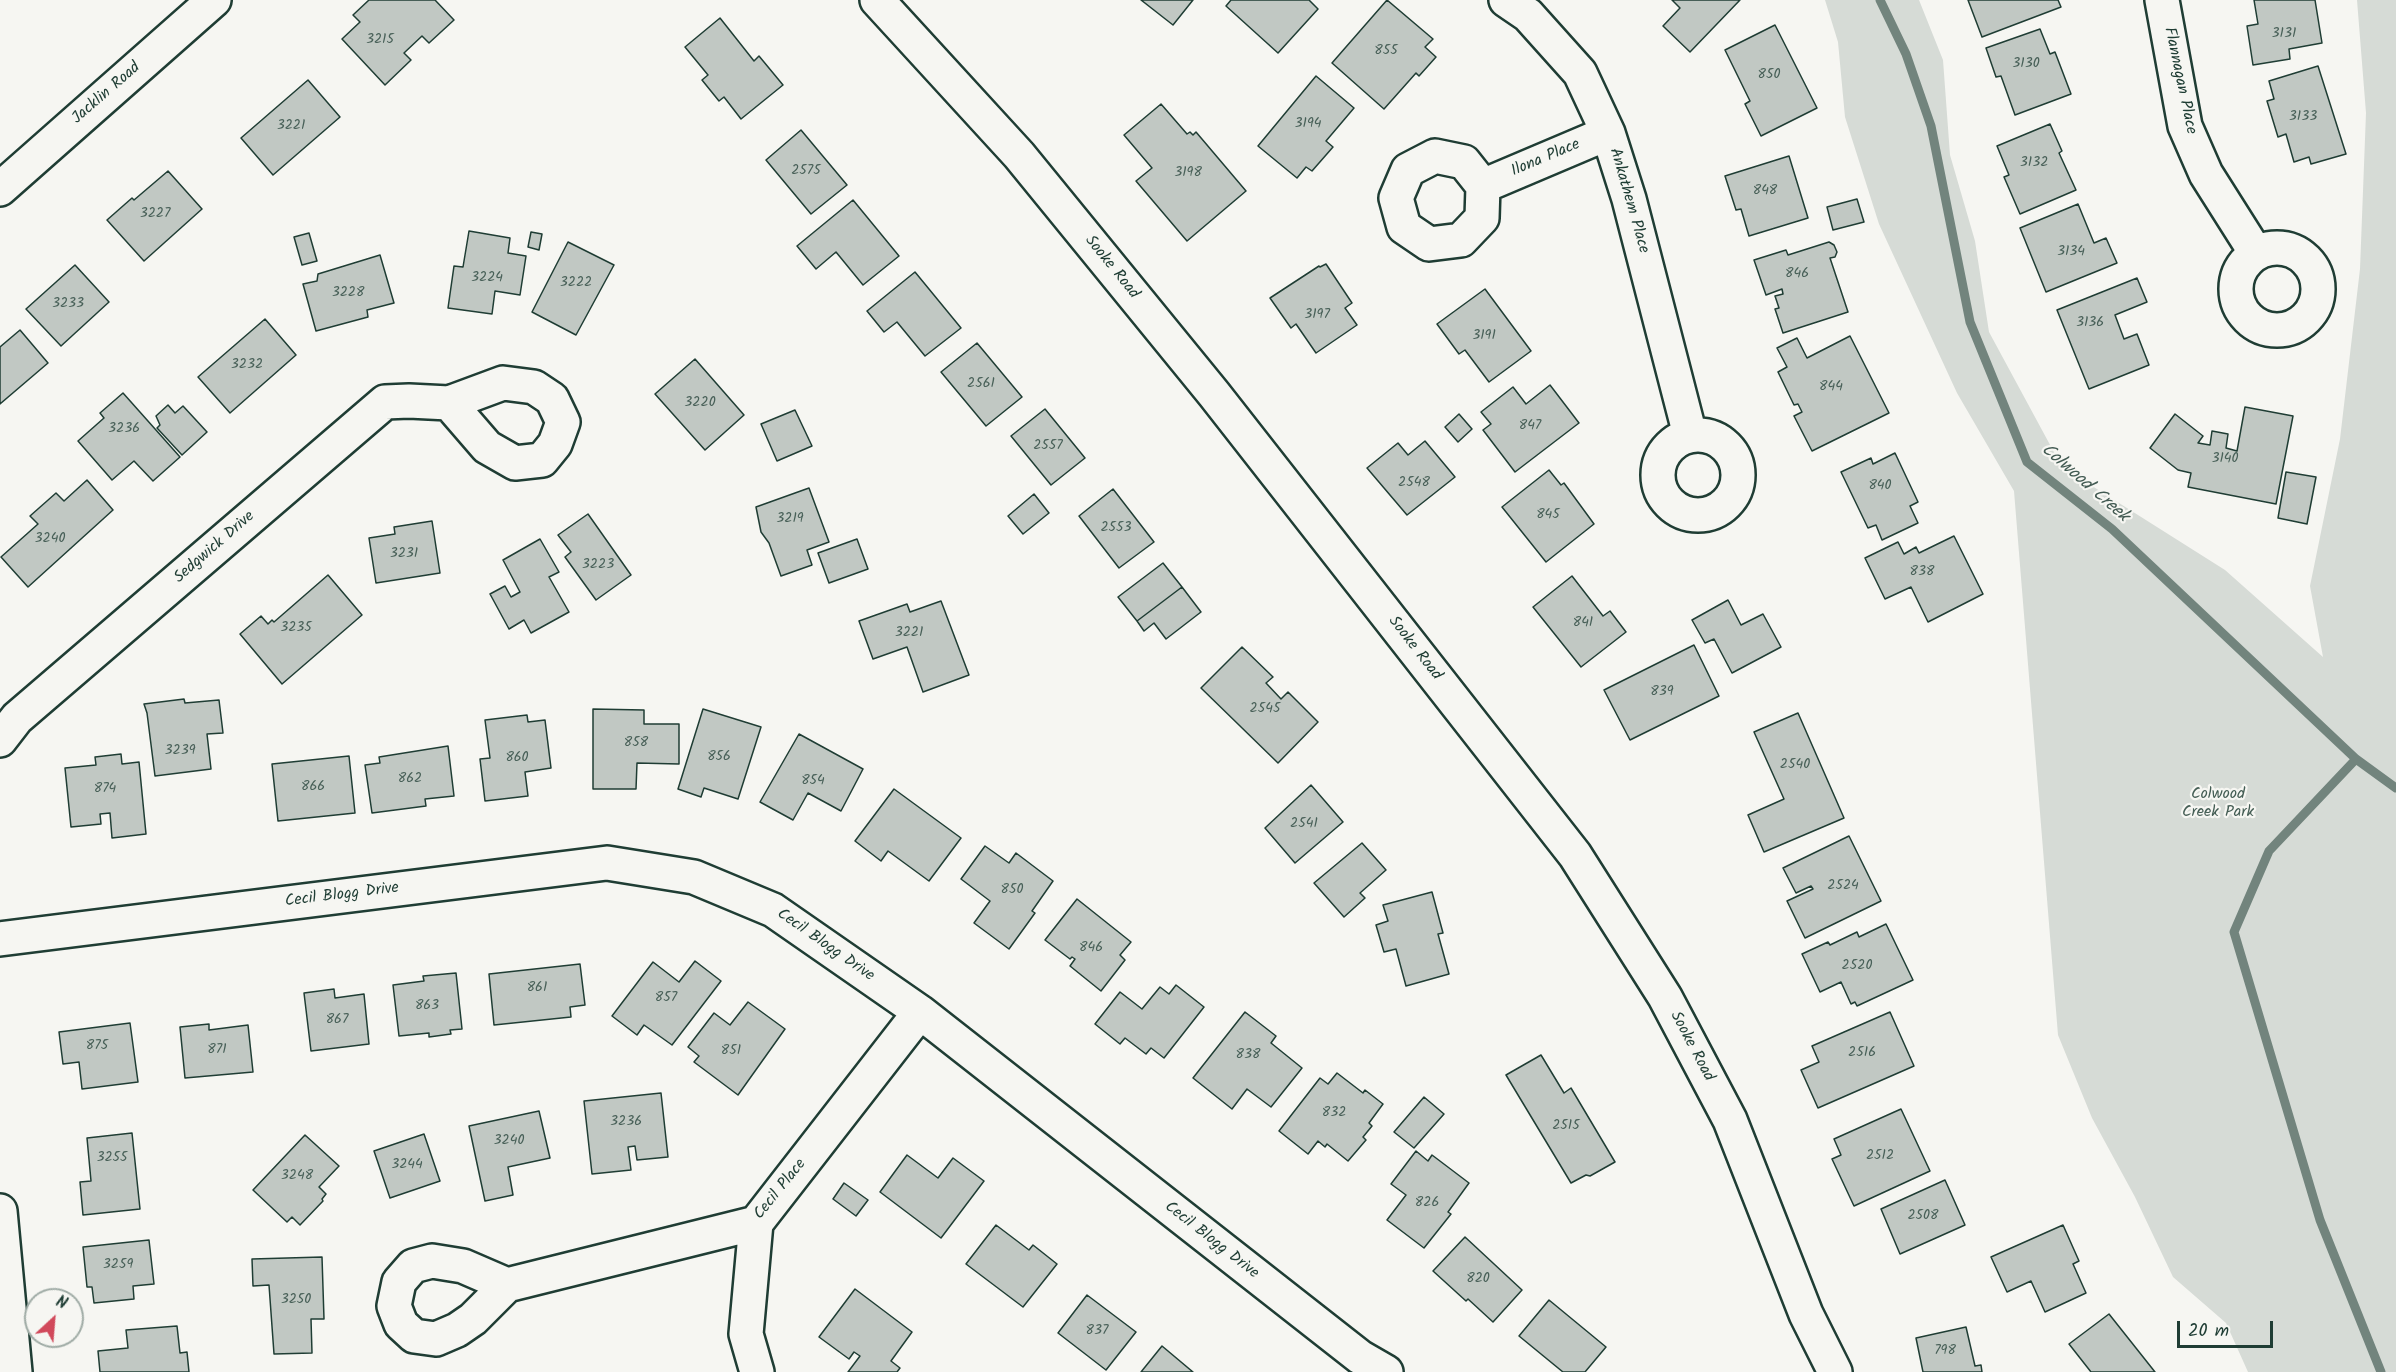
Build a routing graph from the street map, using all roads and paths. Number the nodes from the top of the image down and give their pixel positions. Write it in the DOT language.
graph roads {
  1 [pos="214,0"];
  2 [pos="878,0"];
  3 [pos="1506,0"];
  4 [pos="2162,0"];
  5 [pos="1608,133"];
  6 [pos="1483,186"];
  7 [pos="0,189"];
  8 [pos="2256,253"];
  9 [pos="449,403"];
  10 [pos="1690,435"];
  11 [pos="0,740"];
  12 [pos="0,939"];
  13 [pos="920,1012"];
  14 [pos="0,1211"];
  15 [pos="756,1222"];
  16 [pos="507,1285"];
  17 [pos="15,1372"];
  18 [pos="757,1372"];
  19 [pos="1386,1372"];
  20 [pos="1835,1372"];
  1 -- 7 [label="street, Jacklin Road"];
  2 -- 20 [label="street, Sooke Road"];
  3 -- 5 [label="street, Ankathem Place"];
  4 -- 8 [label="street, Flannagan Place"];
  5 -- 6 [label="street, Ilona Place"];
  5 -- 10 [label="street, Ankathem Place"];
  9 -- 11 [label="street, Sedgwick Drive"];
  12 -- 13 [label="street, Cecil Blogg Drive"];
  13 -- 15 [label="street, Cecil Place"];
  13 -- 19 [label="street, Cecil Blogg Drive"];
  14 -- 17 [label="street"];
  15 -- 16 [label="street, Cecil Place"];
  15 -- 18 [label="street"];
}
